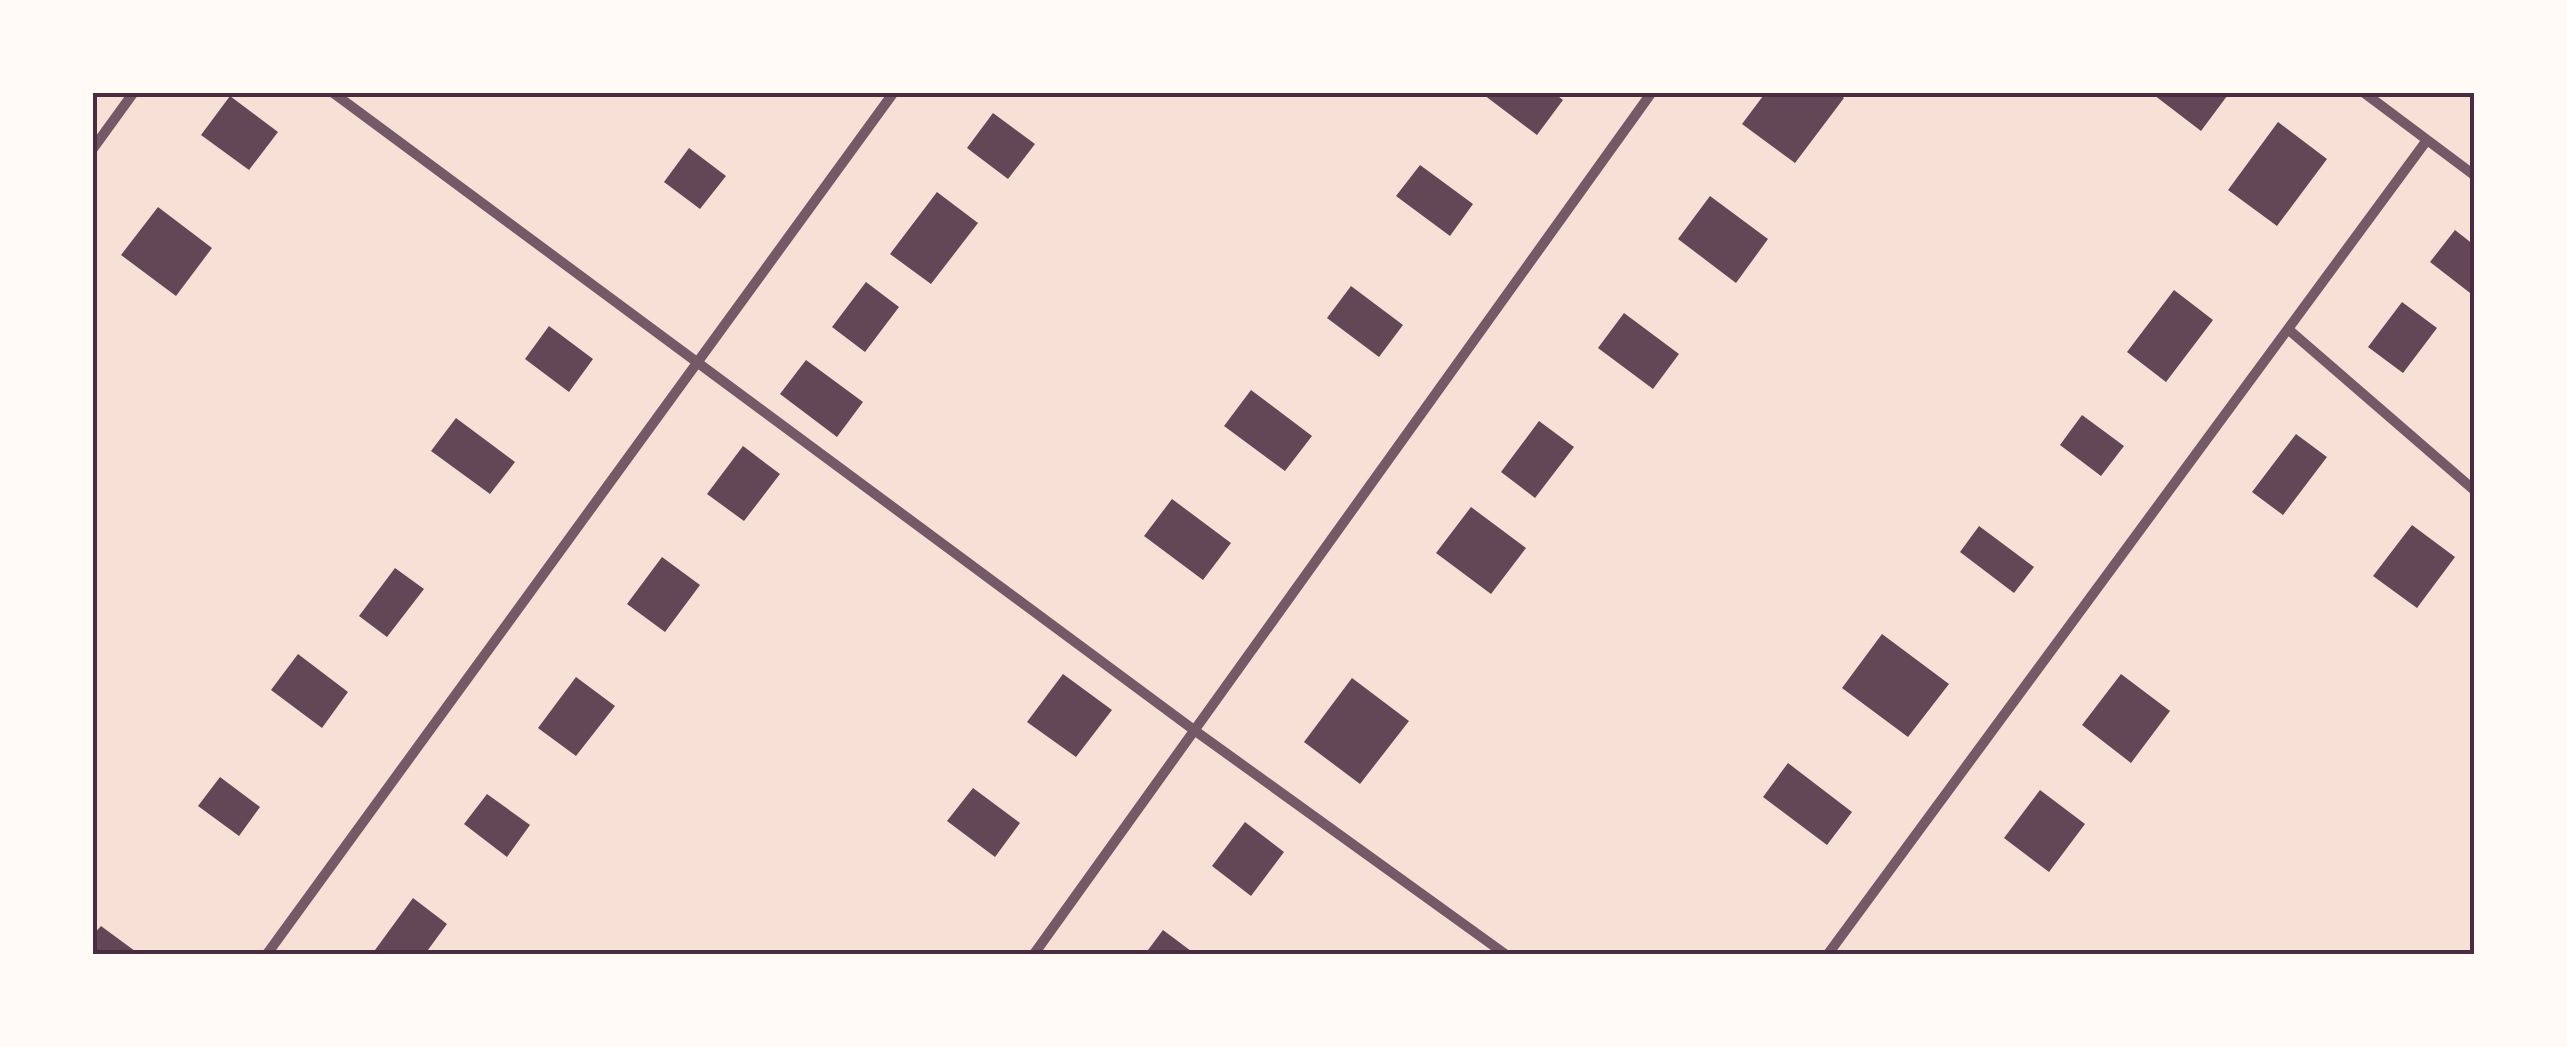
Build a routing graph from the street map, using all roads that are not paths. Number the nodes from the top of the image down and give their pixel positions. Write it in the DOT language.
graph roads {
  1 [pos="134,92"];
  2 [pos="332,92"];
  3 [pos="894,92"];
  4 [pos="1652,92"];
  5 [pos="2364,92"];
  6 [pos="2427,140"];
  7 [pos="92,150"];
  8 [pos="2474,175"];
  9 [pos="2288,329"];
  10 [pos="697,364"];
  11 [pos="2474,490"];
  12 [pos="1194,730"];
  13 [pos="267,954"];
  14 [pos="1034,954"];
  15 [pos="1504,954"];
  16 [pos="1828,954"];
  1 -- 7 [label="street"];
  2 -- 10 [label="street"];
  3 -- 10 [label="street"];
  4 -- 12 [label="street"];
  5 -- 6 [label="street"];
  6 -- 8 [label="street"];
  6 -- 9 [label="street"];
  9 -- 11 [label="street"];
  9 -- 16 [label="street"];
  10 -- 12 [label="street"];
  10 -- 13 [label="street"];
  12 -- 14 [label="street"];
  12 -- 15 [label="street"];
}
